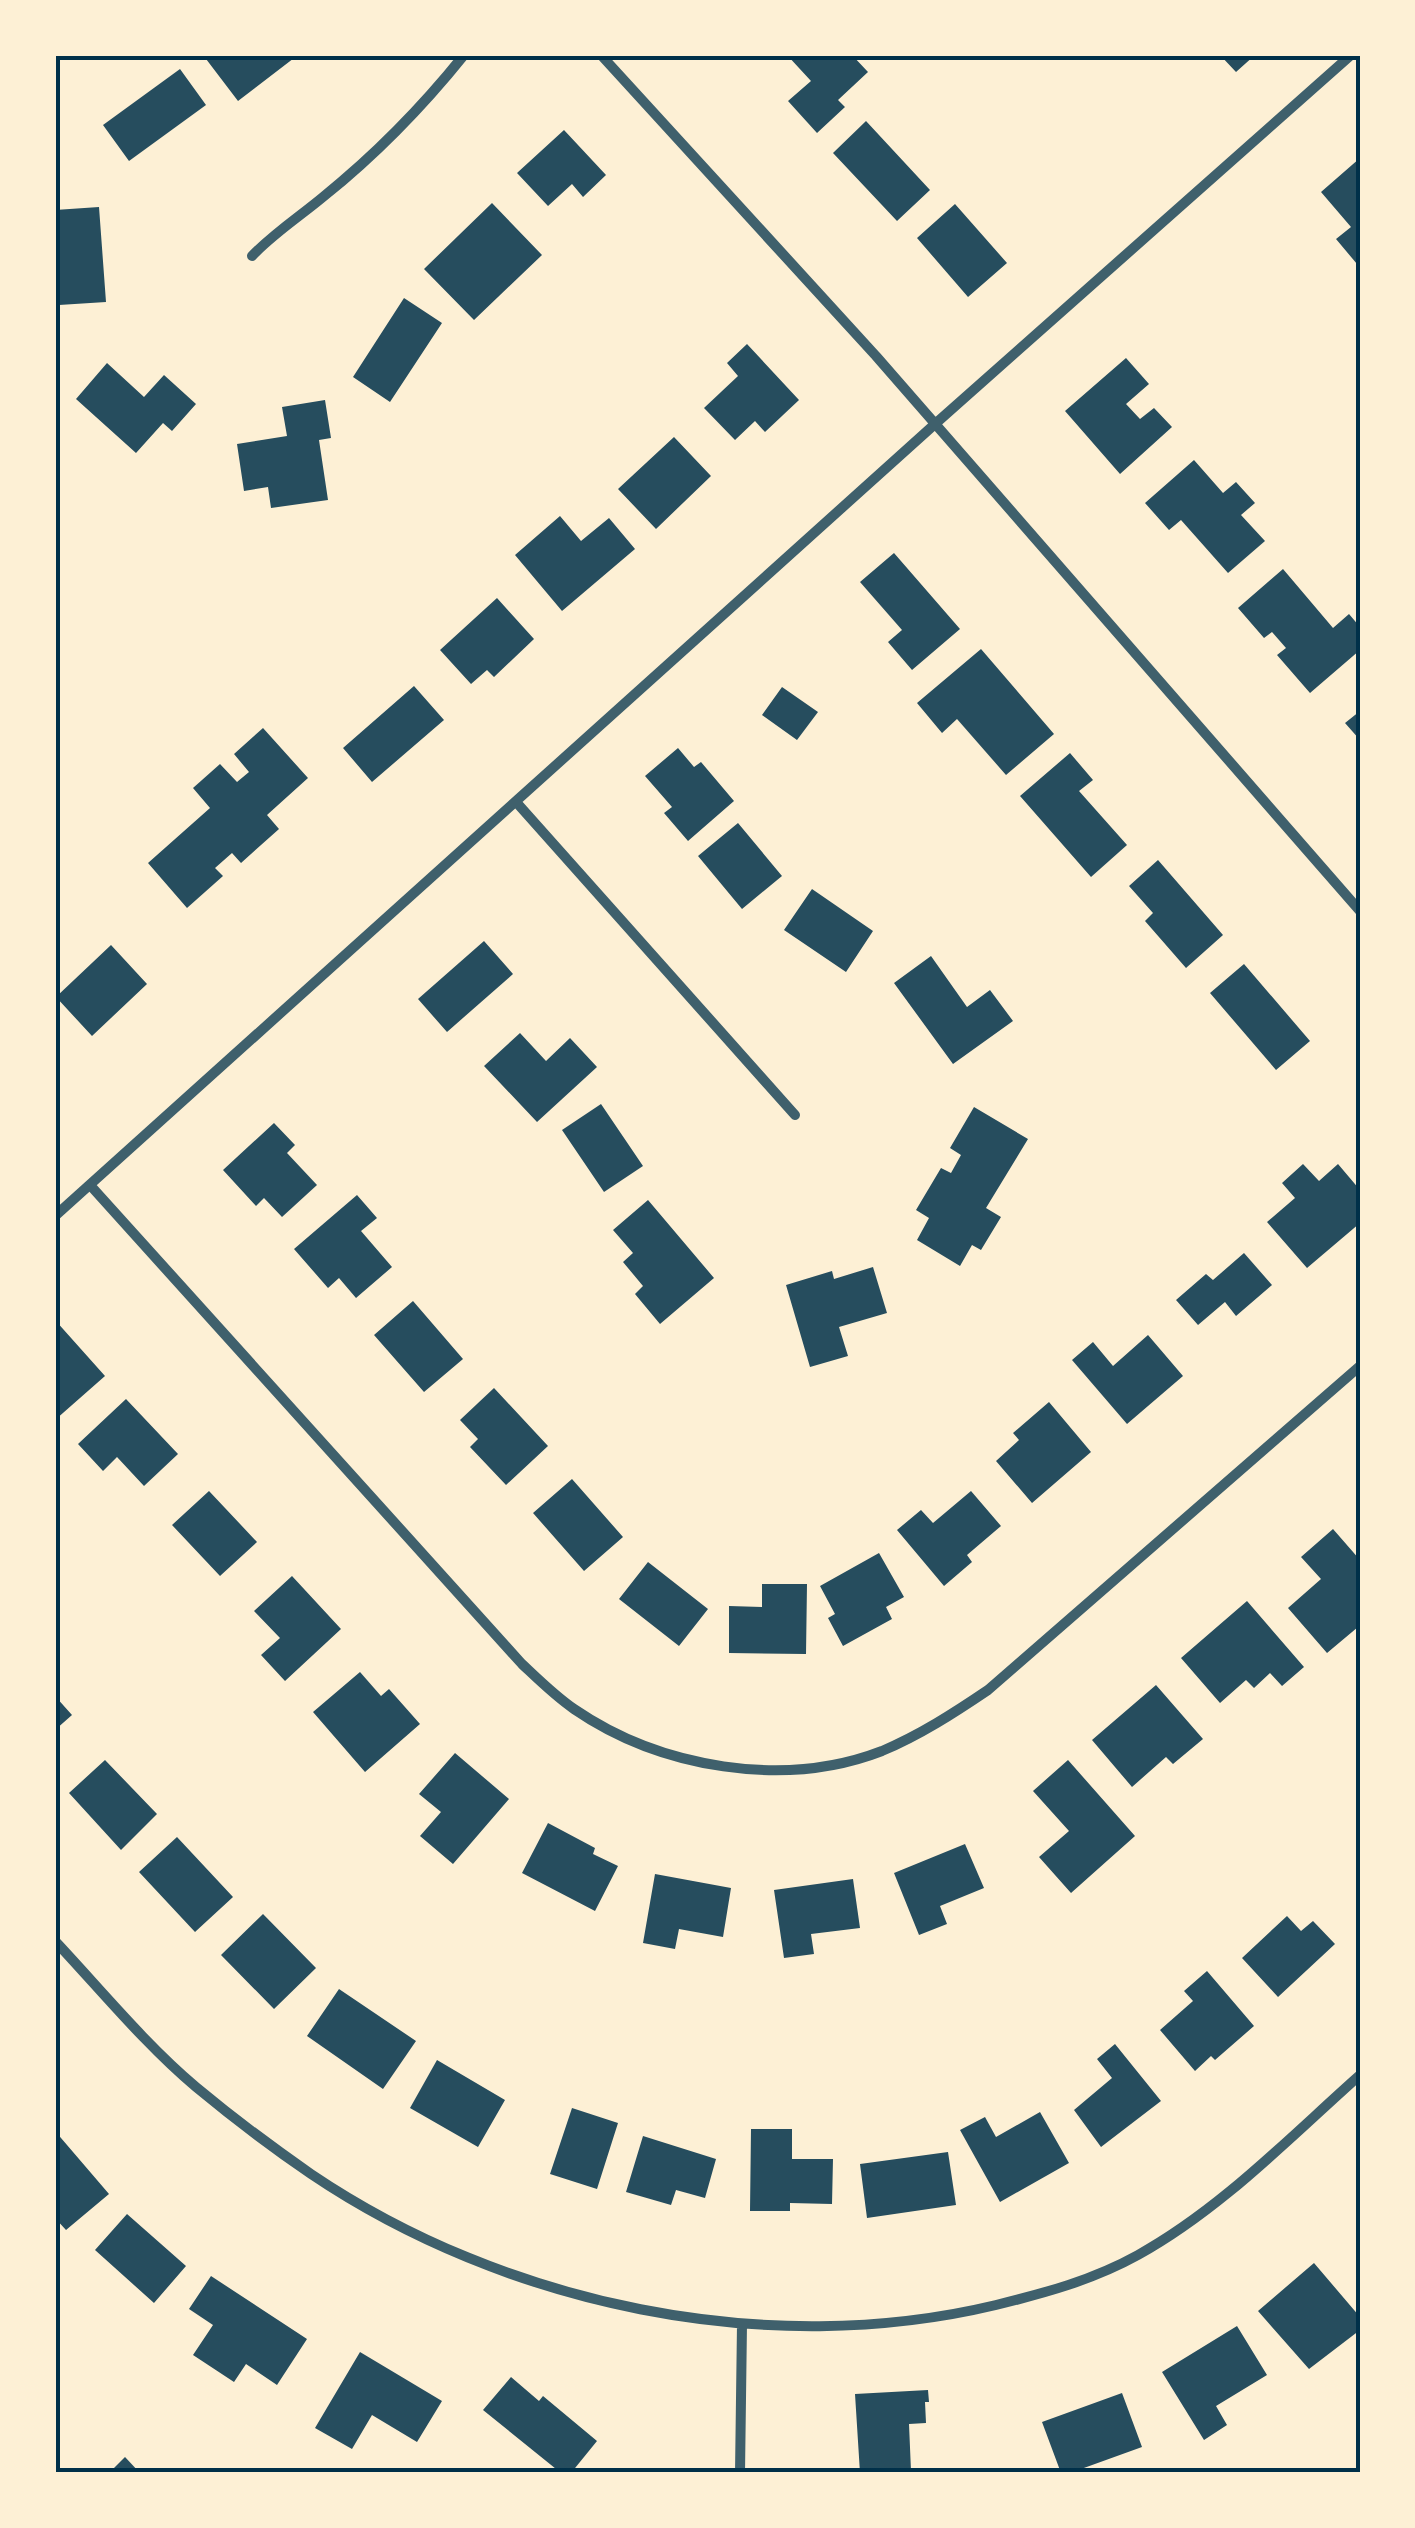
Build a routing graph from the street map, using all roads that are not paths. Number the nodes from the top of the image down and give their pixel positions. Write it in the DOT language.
graph roads {
  1 [pos="464,55"];
  2 [pos="602,55"];
  3 [pos="1350,55"];
  4 [pos="252,256"];
  5 [pos="934,424"];
  6 [pos="517,803"];
  7 [pos="1360,912"];
  8 [pos="794,1115"];
  9 [pos="90,1185"];
  10 [pos="55,1216"];
  11 [pos="1360,1366"];
  12 [pos="55,1940"];
  13 [pos="1360,2075"];
  14 [pos="742,2324"];
  15 [pos="740,2473"];
  1 -- 4 [label="street"];
  2 -- 5 [label="street"];
  3 -- 5 [label="street"];
  5 -- 6 [label="street"];
  5 -- 7 [label="street"];
  6 -- 8 [label="street"];
  6 -- 9 [label="street"];
  9 -- 10 [label="street"];
  9 -- 11 [label="street"];
  12 -- 14 [label="street"];
  13 -- 14 [label="street"];
  14 -- 15 [label="street"];
}
